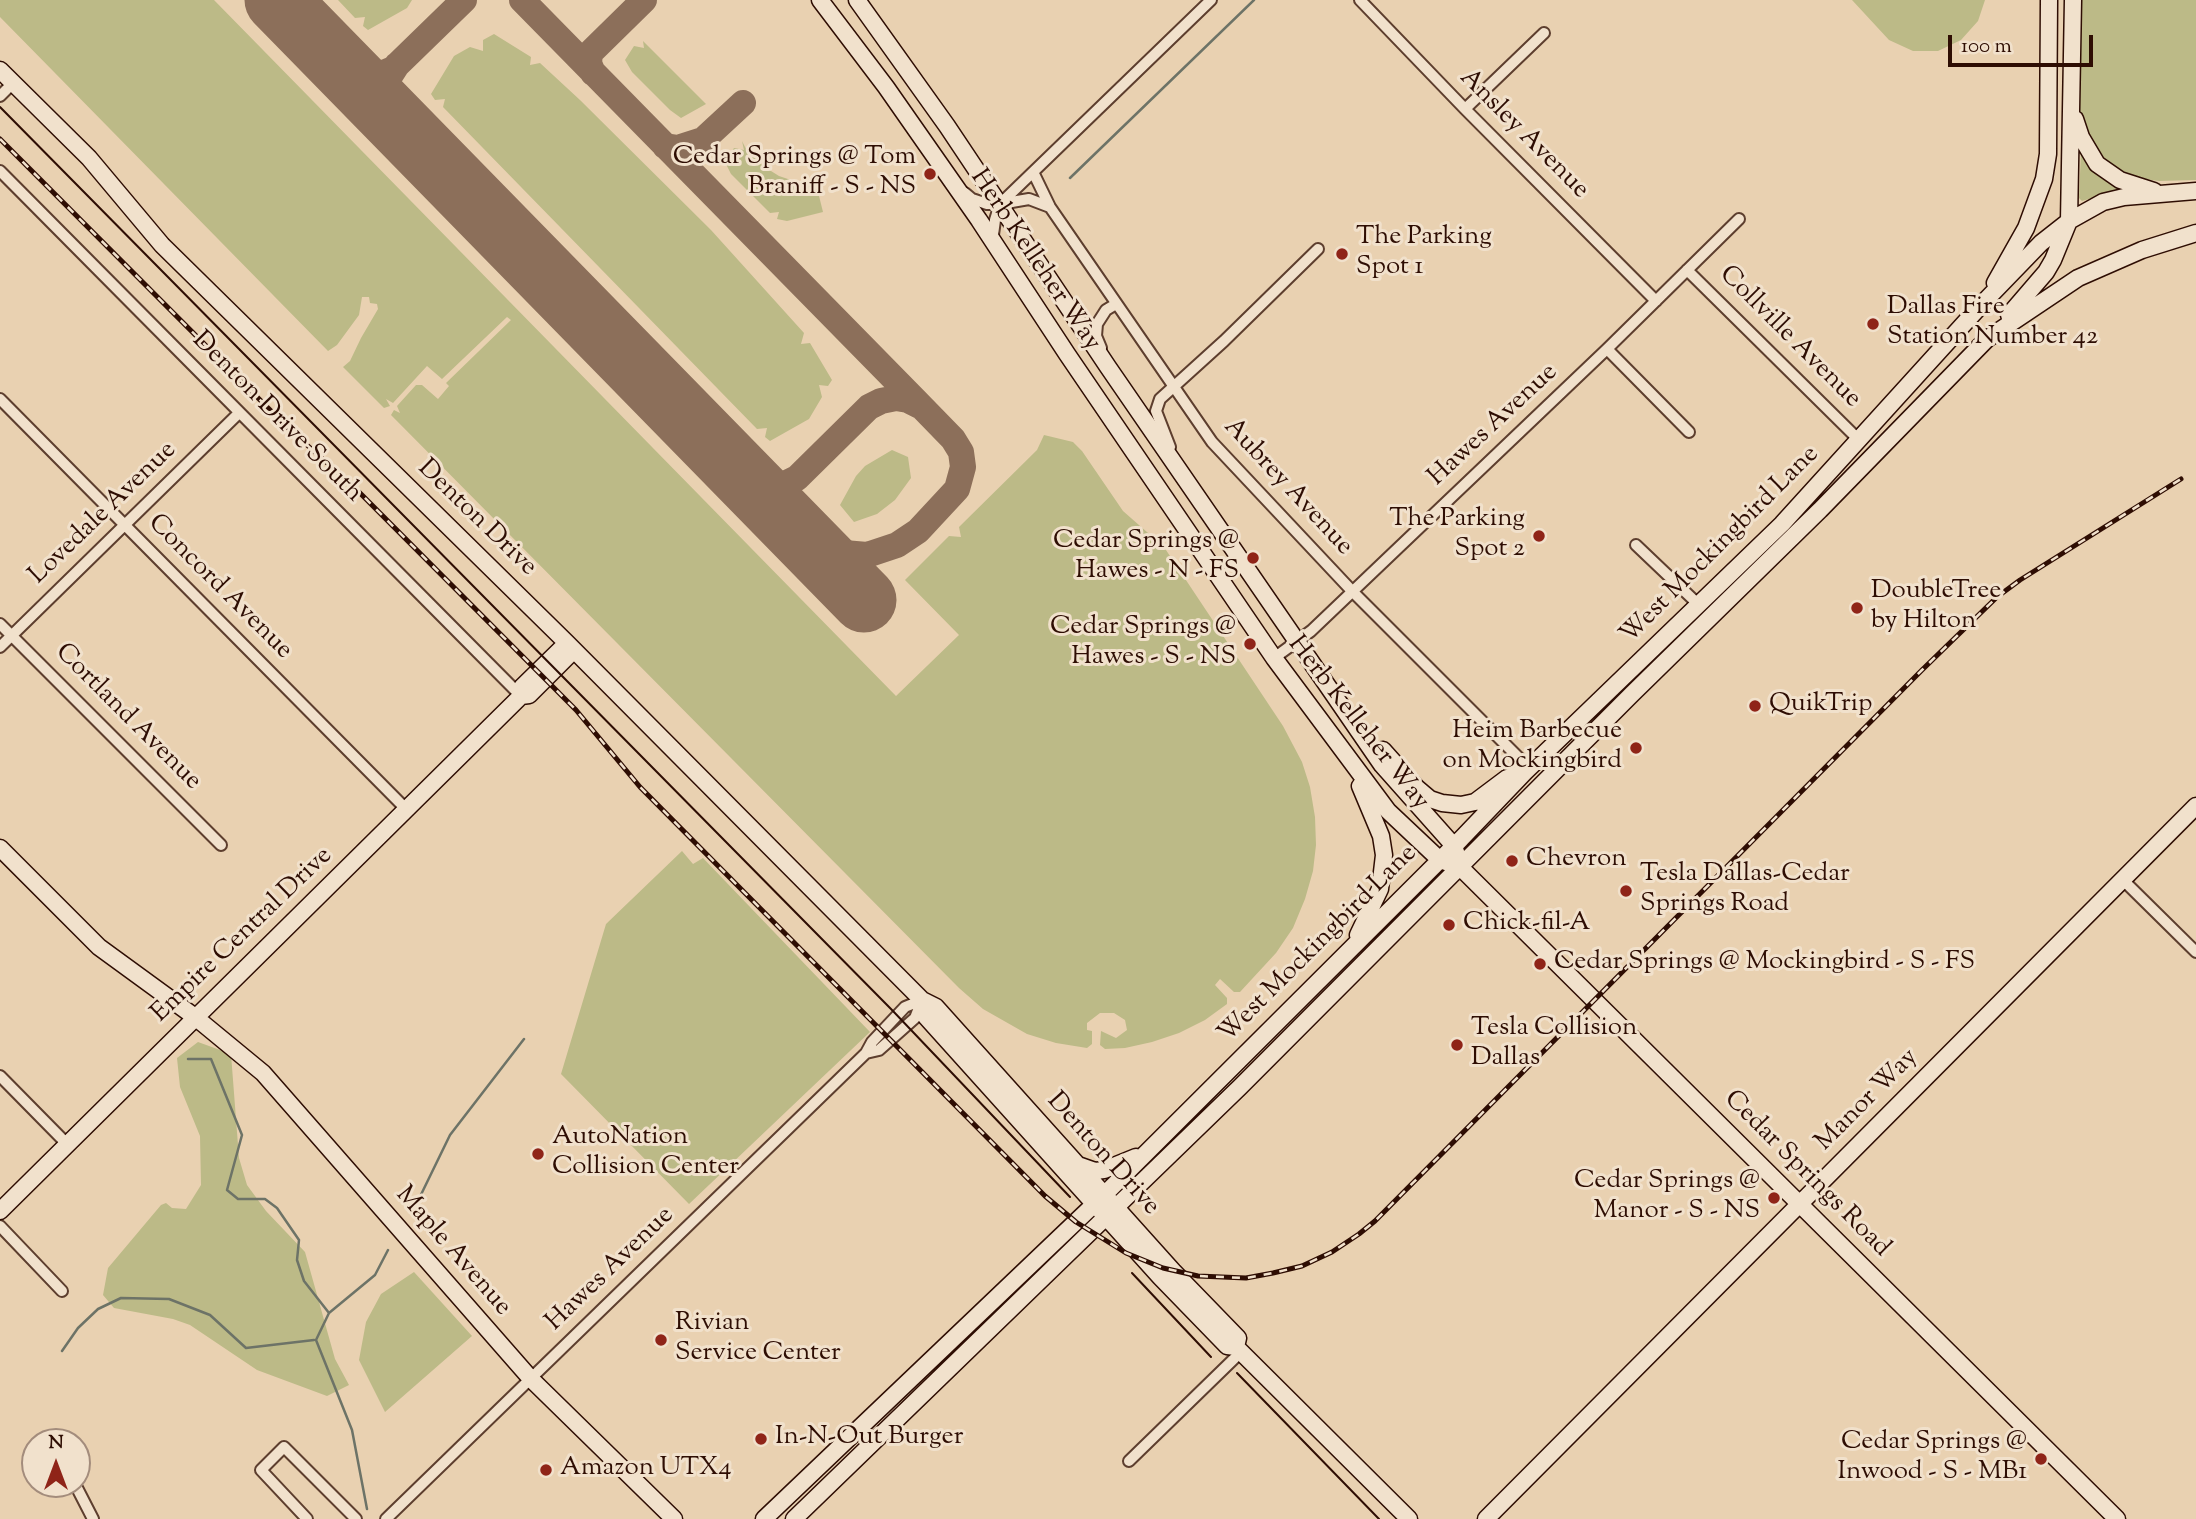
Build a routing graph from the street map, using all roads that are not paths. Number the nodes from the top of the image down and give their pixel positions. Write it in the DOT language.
graph roads {
  1 [pos="820,0"];
  2 [pos="857,0"];
  3 [pos="1211,0"];
  4 [pos="1360,0"];
  5 [pos="2049,0"];
  6 [pos="2073,0"];
  7 [pos="1544,33"];
  8 [pos="4,76"];
  9 [pos="0,96"];
  10 [pos="2072,107"];
  11 [pos="1465,109"];
  12 [pos="0,172"];
  13 [pos="1034,174"];
  14 [pos="954,185"];
  15 [pos="2196,191"];
  16 [pos="2163,192"];
  17 [pos="1000,204"];
  18 [pos="1050,206"];
  19 [pos="1739,219"];
  20 [pos="2069,220"];
  21 [pos="2196,233"];
  22 [pos="992,242"];
  23 [pos="1318,249"];
  24 [pos="1687,270"];
  25 [pos="1656,301"];
  26 [pos="1116,304"];
  27 [pos="1981,305"];
  28 [pos="1987,339"];
  29 [pos="1607,349"];
  30 [pos="1935,356"];
  31 [pos="1108,367"];
  32 [pos="1953,374"];
  33 [pos="1174,388"];
  34 [pos="0,398"];
  35 [pos="239,413"];
  36 [pos="1689,432"];
  37 [pos="1859,440"];
  38 [pos="1180,472"];
  39 [pos="1808,496"];
  40 [pos="1820,510"];
  41 [pos="125,525"];
  42 [pos="1636,545"];
  43 [pos="1352,591"];
  44 [pos="1705,611"];
  45 [pos="0,624"];
  46 [pos="12,636"];
  47 [pos="1296,642"];
  48 [pos="0,647"];
  49 [pos="570,647"];
  50 [pos="1274,659"];
  51 [pos="1626,688"];
  52 [pos="521,696"];
  53 [pos="1359,732"];
  54 [pos="1348,761"];
  55 [pos="1527,770"];
  56 [pos="2196,806"];
  57 [pos="406,809"];
  58 [pos="221,845"];
  59 [pos="1454,846"];
  60 [pos="0,848"];
  61 [pos="1440,860"];
  62 [pos="1460,867"];
  63 [pos="2123,880"];
  64 [pos="1353,945"];
  65 [pos="2196,952"];
  66 [pos="922,1000"];
  67 [pos="195,1017"];
  68 [pos="1226,1073"];
  69 [pos="0,1076"];
  70 [pos="1240,1087"];
  71 [pos="67,1144"];
  72 [pos="1150,1149"];
  73 [pos="1077,1165"];
  74 [pos="1099,1200"];
  75 [pos="1800,1204"];
  76 [pos="0,1211"];
  77 [pos="1112,1213"];
  78 [pos="0,1226"];
  79 [pos="62,1291"];
  80 [pos="970,1323"];
  81 [pos="984,1336"];
  82 [pos="1238,1349"];
  83 [pos="531,1379"];
  84 [pos="837,1450"];
  85 [pos="1129,1461"];
  86 [pos="850,1464"];
  87 [pos="82,1498"];
  88 [pos="93,1519"];
  89 [pos="307,1519"];
  90 [pos="356,1519"];
  91 [pos="386,1519"];
  92 [pos="674,1519"];
  93 [pos="764,1519"];
  94 [pos="794,1519"];
  95 [pos="1409,1519"];
  96 [pos="1486,1519"];
  97 [pos="2117,1519"];
  1 -- 14 [label="main road, Herb Kelleher Way"];
  2 -- 17 [label="main road, Herb Kelleher Way"];
  3 -- 13 [label="street"];
  4 -- 11 [label="street, Ansley Avenue"];
  5 -- 27 [label="main road"];
  6 -- 10 [label="main road"];
  7 -- 11 [label="street"];
  8 -- 9 [label="street"];
  8 -- 49 [label="main road, Denton Drive"];
  10 -- 16 [label="main road"];
  10 -- 20 [label="main road"];
  11 -- 25 [label="street, Ansley Avenue"];
  12 -- 35 [label="street, Denton Drive South"];
  13 -- 17 [label="street"];
  13 -- 18 [label="street, Aubrey Avenue"];
  14 -- 17 [label="street"];
  14 -- 22 [label="main road, Herb Kelleher Way"];
  15 -- 16 [label="main road, West Mockingbird Lane"];
  16 -- 20 [label="main road, West Mockingbird Lane"];
  17 -- 18 [label="street"];
  17 -- 22 [label="street"];
  17 -- 31 [label="main road, Herb Kelleher Way"];
  18 -- 26 [label="street, Aubrey Avenue"];
  19 -- 24 [label="street, Hawes Avenue"];
  20 -- 27 [label="main road, West Mockingbird Lane"];
  20 -- 28 [label="main road"];
  21 -- 28 [label="main road, West Mockingbird Lane"];
  22 -- 50 [label="main road, Herb Kelleher Way"];
  23 -- 33 [label="street"];
  24 -- 25 [label="street, Hawes Avenue"];
  24 -- 37 [label="street, Collville Avenue"];
  25 -- 29 [label="street, Hawes Avenue"];
  26 -- 31 [label="street"];
  26 -- 33 [label="street, Aubrey Avenue"];
  27 -- 30 [label="main road, West Mockingbird Lane"];
  28 -- 32 [label="main road, West Mockingbird Lane"];
  29 -- 36 [label="street"];
  29 -- 43 [label="street, Hawes Avenue"];
  30 -- 32 [label="main road"];
  30 -- 37 [label="main road, West Mockingbird Lane"];
  31 -- 38 [label="main road, Herb Kelleher Way"];
  32 -- 40 [label="main road, West Mockingbird Lane"];
  33 -- 38 [label="street"];
  33 -- 43 [label="street, Aubrey Avenue"];
  34 -- 41 [label="street, Concord Avenue"];
  35 -- 41 [label="street, Lovedale Avenue"];
  35 -- 52 [label="street, Denton Drive South"];
  37 -- 39 [label="main road, West Mockingbird Lane"];
  38 -- 47 [label="main road, Herb Kelleher Way"];
  39 -- 40 [label="main road"];
  39 -- 44 [label="main road, West Mockingbird Lane"];
  40 -- 44 [label="main road, West Mockingbird Lane"];
  41 -- 46 [label="street, Lovedale Avenue"];
  41 -- 57 [label="street, Concord Avenue"];
  42 -- 44 [label="street"];
  43 -- 47 [label="street, Hawes Avenue"];
  43 -- 55 [label="street, Aubrey Avenue"];
  44 -- 51 [label="main road, West Mockingbird Lane"];
  45 -- 46 [label="street, Cortland Avenue"];
  46 -- 48 [label="street, Lovedale Avenue"];
  46 -- 58 [label="street, Cortland Avenue"];
  47 -- 50 [label="street, Hawes Avenue"];
  47 -- 53 [label="main road, Herb Kelleher Way"];
  49 -- 52 [label="main road, Empire Central Drive"];
  49 -- 66 [label="main road, Denton Drive"];
  50 -- 54 [label="main road, Herb Kelleher Way"];
  51 -- 55 [label="main road, West Mockingbird Lane"];
  51 -- 62 [label="main road, West Mockingbird Lane"];
  52 -- 57 [label="main road, Empire Central Drive"];
  53 -- 55 [label="main road"];
  53 -- 59 [label="main road, Herb Kelleher Way"];
  54 -- 61 [label="main road, Herb Kelleher Way"];
  54 -- 64 [label="main road"];
  55 -- 59 [label="main road, West Mockingbird Lane"];
  56 -- 63 [label="main road, Manor Way"];
  57 -- 67 [label="main road, Empire Central Drive"];
  59 -- 61 [label="main road, West Mockingbird Lane"];
  59 -- 62 [label="main road, Herb Kelleher Way"];
  60 -- 67 [label="main road, Maple Avenue"];
  61 -- 62 [label="main road, Herb Kelleher Way"];
  61 -- 64 [label="main road, West Mockingbird Lane"];
  62 -- 70 [label="main road, West Mockingbird Lane"];
  62 -- 75 [label="main road, Cedar Springs Road"];
  63 -- 65 [label="street"];
  63 -- 75 [label="main road, Manor Way"];
  64 -- 68 [label="main road, West Mockingbird Lane"];
  66 -- 73 [label="main road, Denton Drive"];
  66 -- 74 [label="main road, Denton Drive"];
  66 -- 83 [label="street, Hawes Avenue"];
  67 -- 71 [label="main road, Empire Central Drive"];
  67 -- 83 [label="main road, Maple Avenue"];
  68 -- 70 [label="main road"];
  68 -- 72 [label="main road, West Mockingbird Lane"];
  69 -- 71 [label="street"];
  70 -- 77 [label="main road, West Mockingbird Lane"];
  71 -- 76 [label="main road, Empire Central Drive"];
  72 -- 73 [label="main road"];
  72 -- 74 [label="main road, West Mockingbird Lane"];
  73 -- 74 [label="main road, Denton Drive"];
  74 -- 77 [label="main road, Denton Drive"];
  74 -- 80 [label="main road, West Mockingbird Lane"];
  75 -- 96 [label="main road, Manor Way"];
  75 -- 97 [label="main road, Cedar Springs Road"];
  77 -- 81 [label="main road, West Mockingbird Lane"];
  77 -- 82 [label="main road, Denton Drive"];
  78 -- 79 [label="street"];
  80 -- 81 [label="main road"];
  80 -- 84 [label="main road, West Mockingbird Lane"];
  81 -- 86 [label="main road, West Mockingbird Lane"];
  82 -- 85 [label="street"];
  82 -- 95 [label="main road, Denton Drive"];
  83 -- 91 [label="street, Hawes Avenue"];
  83 -- 92 [label="main road, Maple Avenue"];
  84 -- 86 [label="main road"];
  84 -- 93 [label="main road, West Mockingbird Lane"];
  86 -- 94 [label="main road, West Mockingbird Lane"];
  87 -- 88 [label="street"];
  89 -- 90 [label="street"];
}
